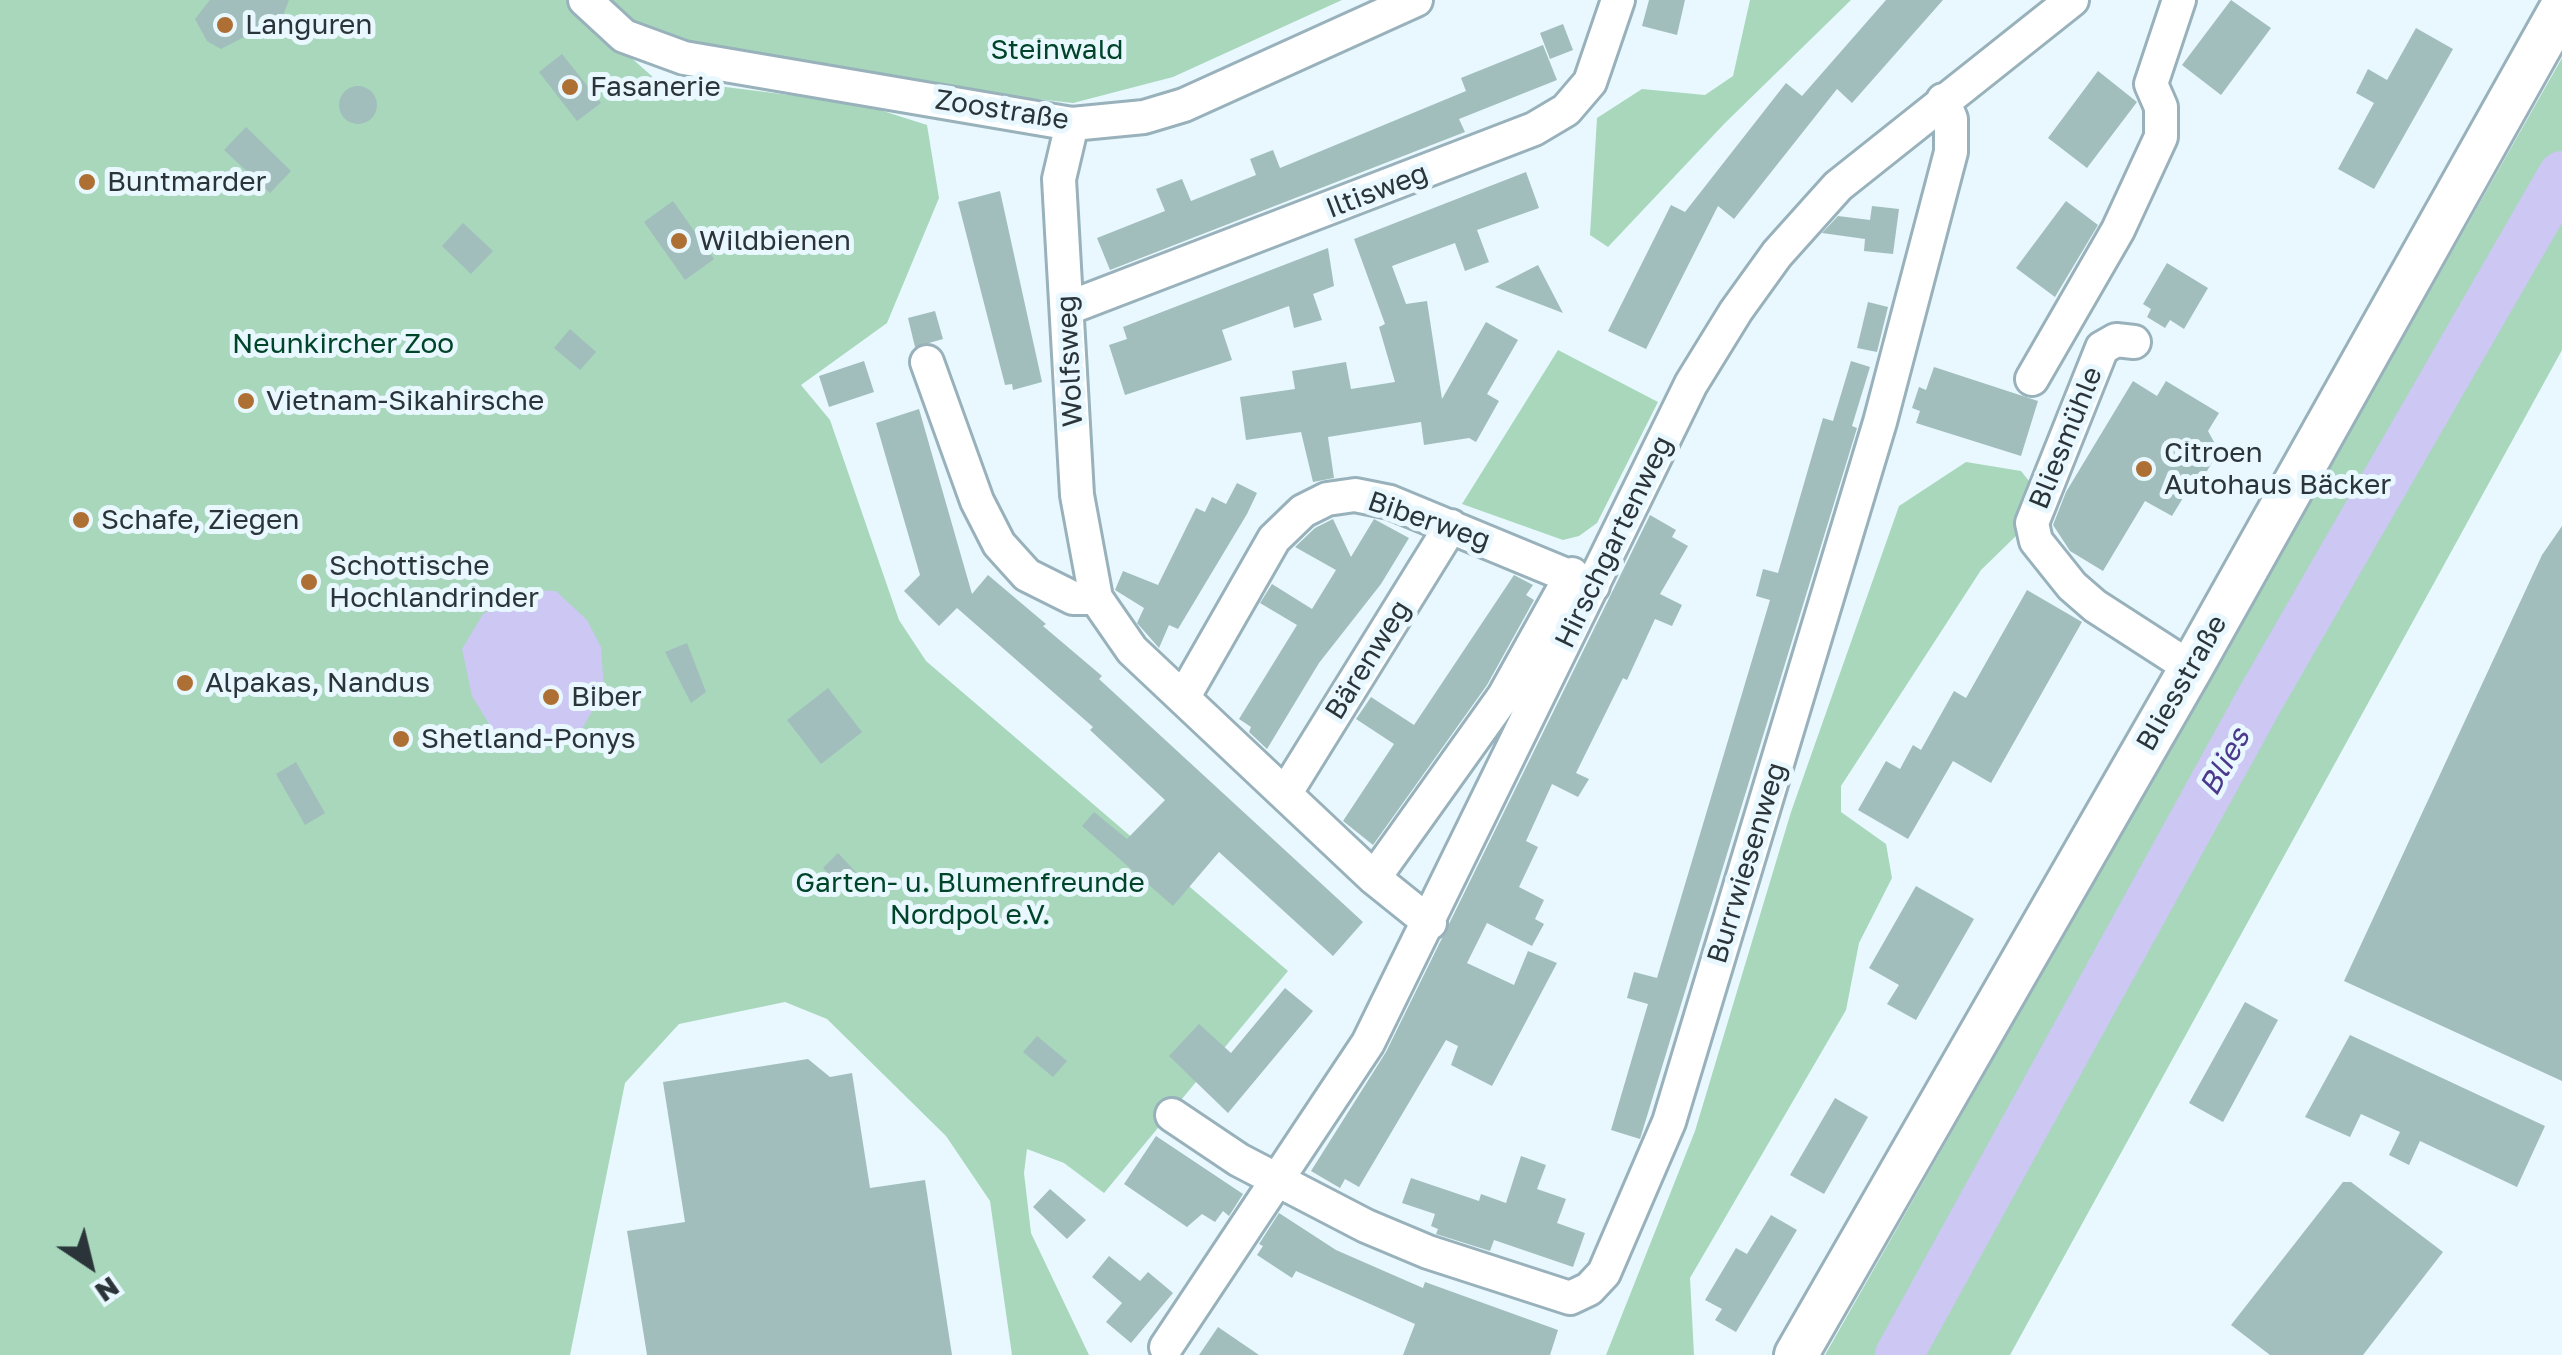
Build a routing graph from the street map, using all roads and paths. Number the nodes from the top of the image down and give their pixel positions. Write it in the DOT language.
graph roads {
  1 [pos="585,0"];
  2 [pos="1416,0"];
  3 [pos="1618,0"];
  4 [pos="2072,0"];
  5 [pos="2179,0"];
  6 [pos="2562,7"];
  7 [pos="1942,100"];
  8 [pos="1072,124"];
  9 [pos="1068,308"];
  10 [pos="2134,342"];
  11 [pos="927,362"];
  12 [pos="2032,379"];
  13 [pos="1450,526"];
  14 [pos="1582,580"];
  15 [pos="1096,598"];
  16 [pos="2190,668"];
  17 [pos="1183,698"];
  18 [pos="1285,794"];
  19 [pos="1374,878"];
  20 [pos="1430,923"];
  21 [pos="1172,1115"];
  22 [pos="1279,1181"];
  23 [pos="1166,1347"];
  24 [pos="1796,1355"];
  1 -- 8 [label="street, Zoostraße"];
  2 -- 8 [label="street, Zoostraße"];
  3 -- 9 [label="street, Iltisweg"];
  4 -- 7 [label="street, Hirschgartenweg"];
  5 -- 12 [label="street"];
  6 -- 16 [label="main road, Bliesstraße"];
  7 -- 14 [label="street, Hirschgartenweg"];
  7 -- 22 [label="street, Burrwiesenweg"];
  8 -- 9 [label="street, Wolfsweg"];
  9 -- 15 [label="street, Wolfsweg"];
  10 -- 16 [label="street, Bliesmühle"];
  11 -- 15 [label="street"];
  13 -- 14 [label="street, Biberweg"];
  13 -- 17 [label="street, Biberweg"];
  13 -- 18 [label="street, Bärenweg"];
  14 -- 19 [label="street, Hirschgartenweg"];
  14 -- 20 [label="street, Hirschgartenweg"];
  15 -- 17 [label="street, Wolfsweg"];
  16 -- 24 [label="main road, Bliesstraße"];
  17 -- 18 [label="street, Wolfsweg"];
  18 -- 19 [label="street, Wolfsweg"];
  19 -- 20 [label="street, Wolfsweg"];
  20 -- 22 [label="street, Hirschgartenweg"];
  21 -- 22 [label="street, Burrwiesenweg"];
  22 -- 23 [label="street"];
}
